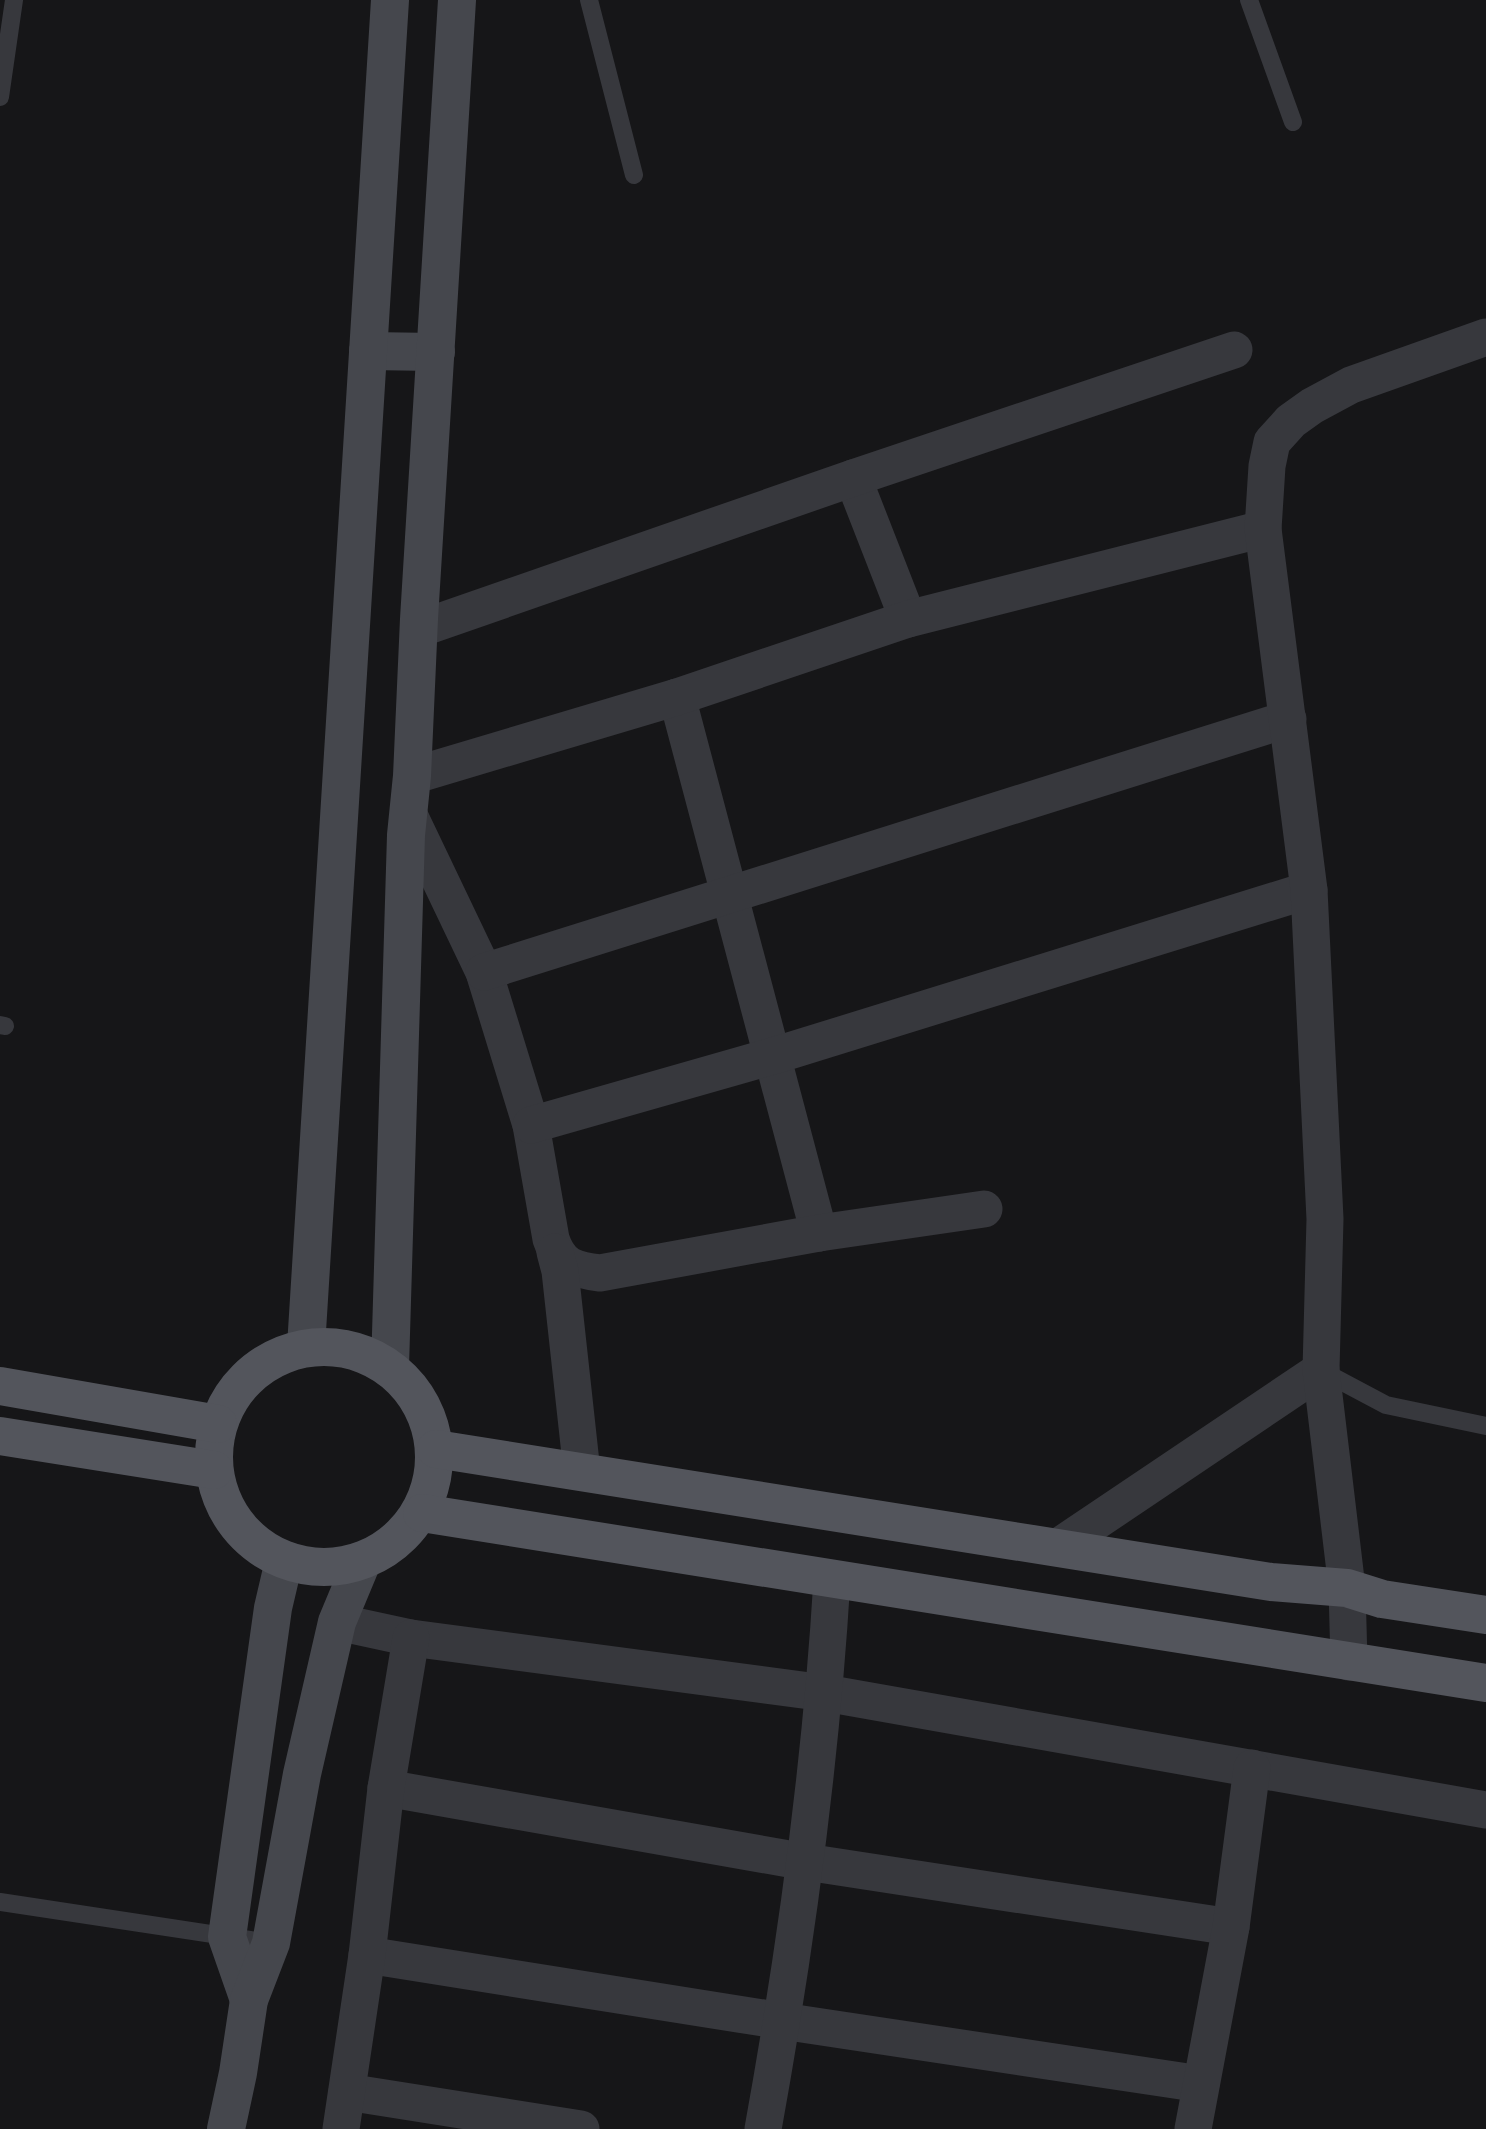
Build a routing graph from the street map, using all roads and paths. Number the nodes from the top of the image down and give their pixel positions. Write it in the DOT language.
graph roads {
  1 [pos="14,0"];
  2 [pos="390,0"];
  3 [pos="457,0"];
  4 [pos="590,0"];
  5 [pos="1249,0"];
  6 [pos="0,97"];
  7 [pos="1293,122"];
  8 [pos="634,175"];
  9 [pos="1486,337"];
  10 [pos="1234,350"];
  11 [pos="368,351"];
  12 [pos="436,352"];
  13 [pos="853,478"];
  14 [pos="1263,529"];
  15 [pos="908,619"];
  16 [pos="419,629"];
  17 [pos="677,697"];
  18 [pos="1288,719"];
  19 [pos="412,776"];
  20 [pos="409,815"];
  21 [pos="1309,890"];
  22 [pos="731,895"];
  23 [pos="484,972"];
  24 [pos="773,1056"];
  25 [pos="531,1125"];
  26 [pos="984,1209"];
  27 [pos="819,1233"];
  28 [pos="555,1252"];
  29 [pos="306,1347"];
  30 [pos="390,1367"];
  31 [pos="1321,1370"];
  32 [pos="0,1386"];
  33 [pos="218,1424"];
  34 [pos="1486,1426"];
  35 [pos="0,1436"];
  36 [pos="436,1449"];
  37 [pos="214,1470"];
  38 [pos="582,1472"];
  39 [pos="422,1513"];
  40 [pos="1058,1547"];
  41 [pos="284,1561"];
  42 [pos="362,1562"];
  43 [pos="832,1579"];
  44 [pos="1347,1588"];
  45 [pos="1486,1615"];
  46 [pos="337,1622"];
  47 [pos="411,1638"];
  48 [pos="1349,1662"];
  49 [pos="1486,1683"];
  50 [pos="825,1693"];
  51 [pos="1252,1768"];
  52 [pos="386,1788"];
  53 [pos="1486,1810"];
  54 [pos="806,1862"];
  55 [pos="0,1902"];
  56 [pos="1231,1927"];
  57 [pos="227,1937"];
  58 [pos="271,1943"];
  59 [pos="367,1955"];
  60 [pos="249,2000"];
  61 [pos="782,2021"];
  62 [pos="1201,2084"];
  63 [pos="347,2092"];
  64 [pos="226,2129"];
  65 [pos="341,2129"];
  66 [pos="581,2129"];
  67 [pos="763,2129"];
  68 [pos="1193,2129"];
  1 -- 6 [label="lane"];
  2 -- 11 [label="main road"];
  3 -- 12 [label="main road"];
  4 -- 8 [label="lane"];
  5 -- 7 [label="lane"];
  9 -- 14 [label="street"];
  10 -- 13 [label="street"];
  11 -- 12 [label="main road"];
  11 -- 29 [label="main road"];
  12 -- 16 [label="main road"];
  13 -- 15 [label="street"];
  13 -- 16 [label="street"];
  14 -- 15 [label="street"];
  14 -- 18 [label="street"];
  15 -- 17 [label="street"];
  16 -- 19 [label="main road"];
  17 -- 19 [label="street"];
  17 -- 22 [label="street"];
  18 -- 21 [label="street"];
  18 -- 22 [label="street"];
  19 -- 20 [label="main road"];
  20 -- 23 [label="street"];
  20 -- 30 [label="main road"];
  21 -- 24 [label="street"];
  21 -- 31 [label="street"];
  22 -- 23 [label="street"];
  22 -- 24 [label="street"];
  23 -- 25 [label="street"];
  24 -- 25 [label="street"];
  24 -- 27 [label="street"];
  25 -- 28 [label="street"];
  26 -- 27 [label="street"];
  27 -- 28 [label="street"];
  28 -- 38 [label="street"];
  29 -- 30 [label="main road"];
  29 -- 33 [label="main road"];
  30 -- 36 [label="main road"];
  31 -- 34 [label="lane"];
  31 -- 40 [label="street"];
  31 -- 44 [label="street"];
  32 -- 33 [label="main road"];
  33 -- 37 [label="main road"];
  35 -- 37 [label="main road"];
  36 -- 38 [label="main road"];
  36 -- 39 [label="main road"];
  37 -- 41 [label="main road"];
  38 -- 40 [label="main road"];
  39 -- 42 [label="main road"];
  39 -- 43 [label="main road"];
  40 -- 44 [label="main road"];
  41 -- 42 [label="main road"];
  41 -- 57 [label="main road"];
  42 -- 46 [label="main road"];
  43 -- 48 [label="main road"];
  43 -- 50 [label="street"];
  44 -- 45 [label="main road"];
  44 -- 48 [label="street"];
  46 -- 47 [label="street"];
  46 -- 58 [label="main road"];
  47 -- 50 [label="street"];
  47 -- 52 [label="street"];
  48 -- 49 [label="main road"];
  50 -- 51 [label="street"];
  50 -- 54 [label="street"];
  51 -- 53 [label="street"];
  51 -- 56 [label="street"];
  52 -- 54 [label="street"];
  52 -- 59 [label="street"];
  54 -- 56 [label="street"];
  54 -- 61 [label="street"];
  55 -- 57 [label="lane"];
  56 -- 62 [label="street"];
  57 -- 58 [label="lane"];
  57 -- 60 [label="main road"];
  58 -- 60 [label="main road"];
  59 -- 61 [label="street"];
  59 -- 63 [label="street"];
  60 -- 64 [label="main road"];
  61 -- 62 [label="street"];
  61 -- 67 [label="street"];
  62 -- 68 [label="street"];
  63 -- 65 [label="street"];
  63 -- 66 [label="street"];
}
